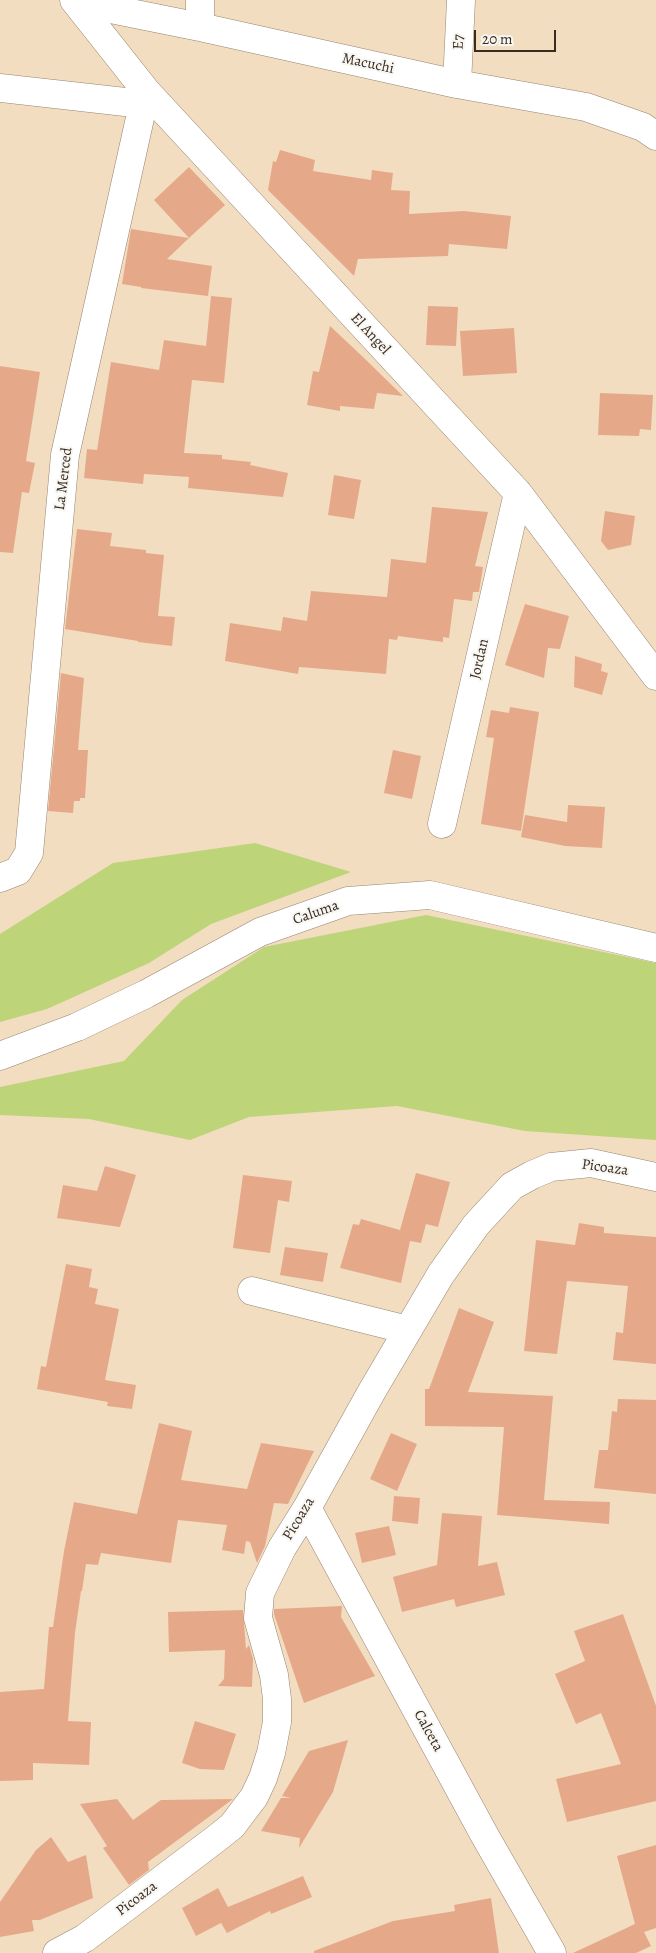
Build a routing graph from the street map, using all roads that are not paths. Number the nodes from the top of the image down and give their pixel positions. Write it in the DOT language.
graph roads {
  1 [pos="200,0"];
  2 [pos="461,0"];
  3 [pos="75,1"];
  4 [pos="200,27"];
  5 [pos="457,84"];
  6 [pos="0,88"];
  7 [pos="144,97"];
  8 [pos="656,136"];
  9 [pos="518,493"];
  10 [pos="656,676"];
  11 [pos="442,824"];
  12 [pos="9,874"];
  13 [pos="656,948"];
  14 [pos="0,1056"];
  15 [pos="656,1177"];
  16 [pos="252,1291"];
  17 [pos="408,1330"];
  18 [pos="306,1508"];
  19 [pos="57,1953"];
  20 [pos="552,1953"];
  1 -- 4 [label="street"];
  2 -- 5 [label="street, E7"];
  3 -- 4 [label="street, Macuchi"];
  3 -- 7 [label="street, El Angel"];
  4 -- 5 [label="street, Macuchi"];
  5 -- 8 [label="street, Macuchi"];
  6 -- 7 [label="street"];
  7 -- 9 [label="street, El Angel"];
  7 -- 12 [label="street, La Merced"];
  9 -- 10 [label="street, El Angel"];
  9 -- 11 [label="street, Jordan"];
  13 -- 14 [label="street, Caluma"];
  15 -- 17 [label="street, Picoaza"];
  16 -- 17 [label="street"];
  17 -- 18 [label="street, Picoaza"];
  18 -- 19 [label="street, Picoaza"];
  18 -- 20 [label="street, Calceta"];
}
